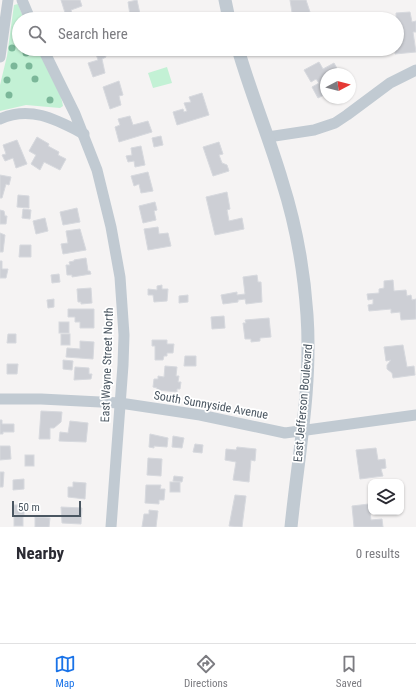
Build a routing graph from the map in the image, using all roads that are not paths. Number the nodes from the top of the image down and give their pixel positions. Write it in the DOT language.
graph roads {
  1 [pos="8,0"];
  2 [pos="22,0"];
  3 [pos="225,0"];
  4 [pos="27,12"];
  5 [pos="228,12"];
  6 [pos="46,56"];
  7 [pos="240,56"];
  8 [pos="0,57"];
  9 [pos="416,70"];
  10 [pos="0,119"];
  11 [pos="84,134"];
  12 [pos="268,137"];
  13 [pos="0,398"];
  14 [pos="120,403"];
  15 [pos="416,415"];
  16 [pos="301,432"];
  17 [pos="111,527"];
  18 [pos="291,527"];
  1 -- 8 [label="street"];
  2 -- 4 [label="street"];
  3 -- 5 [label="street"];
  6 -- 11 [label="street, East Wayne Street North"];
  7 -- 12 [label="street, East Jefferson Boulevard"];
  9 -- 12 [label="street"];
  10 -- 11 [label="street"];
  11 -- 14 [label="street, East Wayne Street North"];
  12 -- 16 [label="street, East Jefferson Boulevard"];
  13 -- 14 [label="street, South Sunnyside Avenue"];
  14 -- 16 [label="street, South Sunnyside Avenue"];
  14 -- 17 [label="street, East Wayne Street North"];
  15 -- 16 [label="street, South Sunnyside Avenue"];
  16 -- 18 [label="street, East Jefferson Boulevard"];
}
